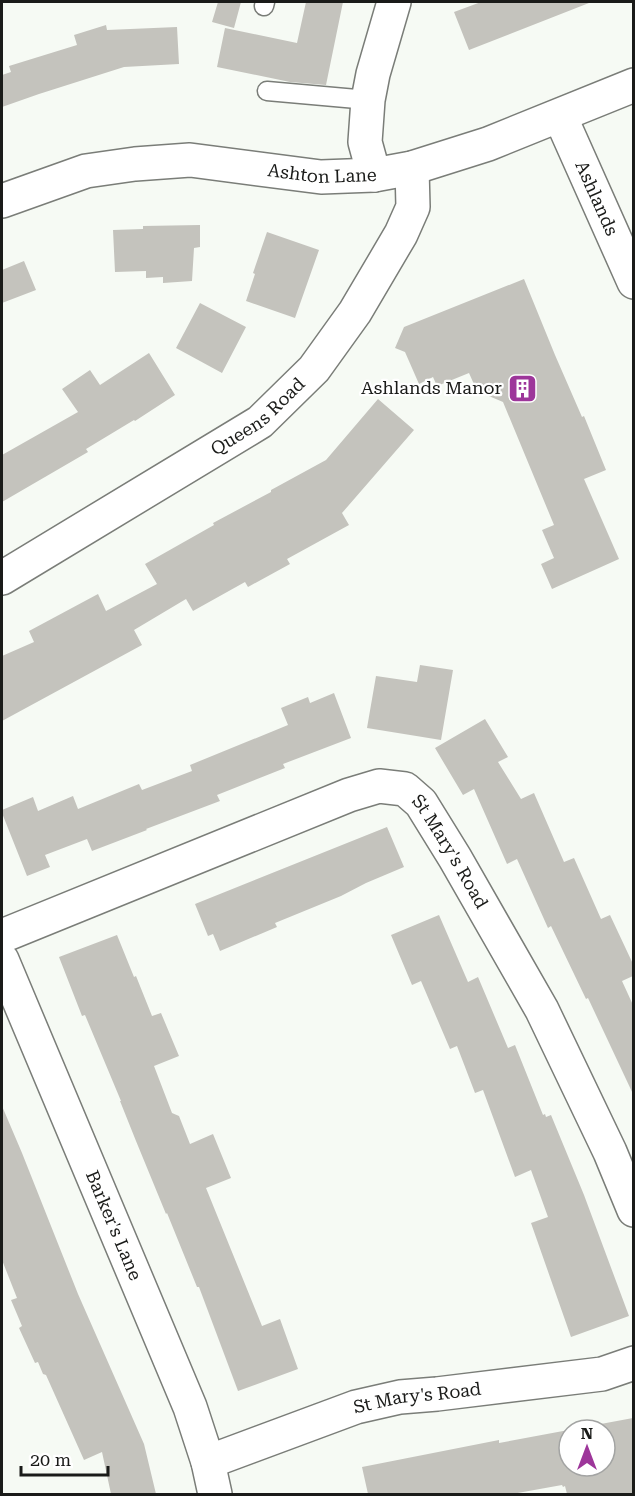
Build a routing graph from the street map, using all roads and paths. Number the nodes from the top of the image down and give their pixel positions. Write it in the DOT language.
graph roads {
  1 [pos="394,2"];
  2 [pos="633,85"];
  3 [pos="267,91"];
  4 [pos="368,100"];
  5 [pos="560,116"];
  6 [pos="412,168"];
  7 [pos="374,175"];
  8 [pos="2,201"];
  9 [pos="633,282"];
  10 [pos="2,578"];
  11 [pos="2,936"];
  12 [pos="2,960"];
  13 [pos="633,1210"];
  14 [pos="633,1363"];
  15 [pos="208,1462"];
  16 [pos="216,1494"];
  1 -- 4 [label="street"];
  2 -- 5 [label="street, Ashton Lane"];
  3 -- 4 [label="lane"];
  4 -- 7 [label="street"];
  5 -- 6 [label="street, Ashton Lane"];
  5 -- 9 [label="street, Ashlands"];
  6 -- 7 [label="street, Ashton Lane"];
  6 -- 10 [label="street, Queens Road"];
  7 -- 8 [label="street, Ashton Lane"];
  11 -- 13 [label="street, St Mary's Road"];
  12 -- 15 [label="street, Barker's Lane"];
  14 -- 15 [label="street, St Mary's Road"];
  15 -- 16 [label="street, Barker's Lane"];
}
